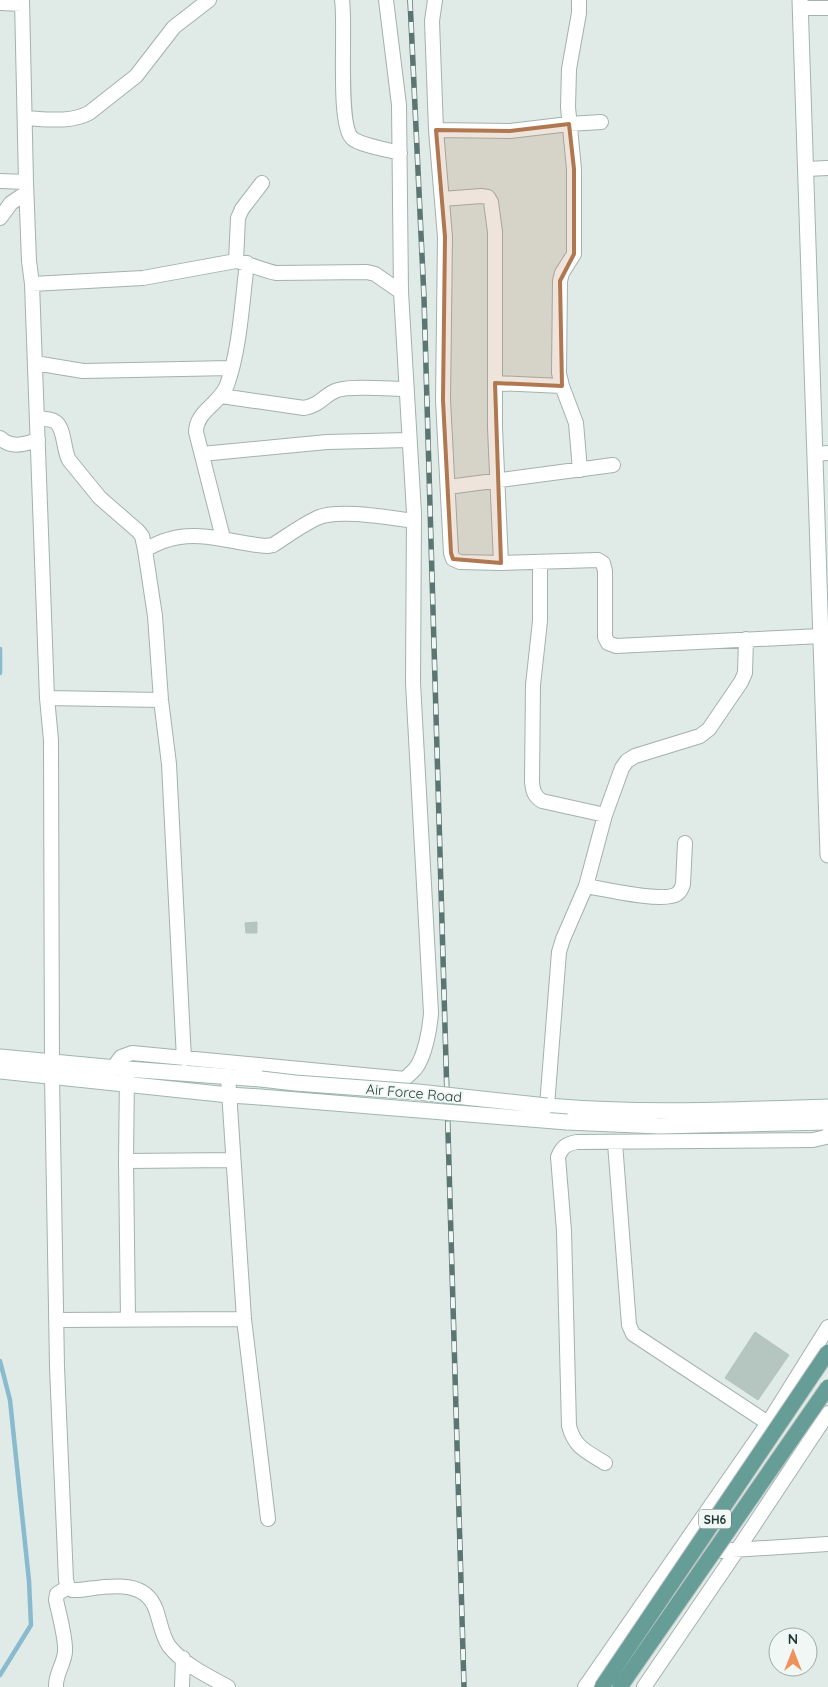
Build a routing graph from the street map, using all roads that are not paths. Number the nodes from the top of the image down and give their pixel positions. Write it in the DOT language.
graph roads {
  1 [pos="210,0"];
  2 [pos="342,0"];
  3 [pos="386,0"];
  4 [pos="434,0"];
  5 [pos="579,0"];
  6 [pos="22,2"];
  7 [pos="0,3"];
  8 [pos="800,4"];
  9 [pos="828,8"];
  10 [pos="25,118"];
  11 [pos="601,122"];
  12 [pos="569,124"];
  13 [pos="436,130"];
  14 [pos="400,153"];
  15 [pos="828,168"];
  16 [pos="806,169"];
  17 [pos="0,182"];
  18 [pos="262,183"];
  19 [pos="26,188"];
  20 [pos="442,199"];
  21 [pos="0,218"];
  22 [pos="241,262"];
  23 [pos="32,284"];
  24 [pos="401,292"];
  25 [pos="35,363"];
  26 [pos="231,368"];
  27 [pos="495,383"];
  28 [pos="562,386"];
  29 [pos="406,388"];
  30 [pos="221,396"];
  31 [pos="38,418"];
  32 [pos="0,438"];
  33 [pos="38,440"];
  34 [pos="410,440"];
  35 [pos="202,454"];
  36 [pos="821,454"];
  37 [pos="613,465"];
  38 [pos="580,470"];
  39 [pos="498,481"];
  40 [pos="448,487"];
  41 [pos="414,521"];
  42 [pos="224,538"];
  43 [pos="145,550"];
  44 [pos="540,562"];
  45 [pos="501,564"];
  46 [pos="821,636"];
  47 [pos="746,639"];
  48 [pos="47,698"];
  49 [pos="161,700"];
  50 [pos="605,815"];
  51 [pos="685,843"];
  52 [pos="828,855"];
  53 [pos="586,886"];
  54 [pos="0,1056"];
  55 [pos="184,1058"];
  56 [pos="52,1068"];
  57 [pos="0,1071"];
  58 [pos="122,1074"];
  59 [pos="228,1076"];
  60 [pos="405,1078"];
  61 [pos="391,1090"];
  62 [pos="229,1095"];
  63 [pos="547,1106"];
  64 [pos="828,1107"];
  65 [pos="828,1122"];
  66 [pos="828,1135"];
  67 [pos="615,1143"];
  68 [pos="233,1160"];
  69 [pos="126,1161"];
  70 [pos="244,1319"];
  71 [pos="56,1320"];
  72 [pos="128,1320"];
  73 [pos="828,1327"];
  74 [pos="828,1352"];
  75 [pos="828,1387"];
  76 [pos="828,1413"];
  77 [pos="768,1423"];
  78 [pos="605,1463"];
  79 [pos="268,1519"];
  80 [pos="828,1544"];
  81 [pos="738,1549"];
  82 [pos="676,1554"];
  83 [pos="68,1587"];
  84 [pos="183,1658"];
  85 [pos="56,1687"];
  86 [pos="182,1687"];
  87 [pos="228,1687"];
  88 [pos="585,1687"];
  89 [pos="602,1687"];
  90 [pos="620,1687"];
  91 [pos="644,1687"];
  1 -- 10 [label="street"];
  2 -- 14 [label="street"];
  3 -- 14 [label="street"];
  4 -- 13 [label="street"];
  5 -- 12 [label="street"];
  6 -- 7 [label="street"];
  6 -- 10 [label="street"];
  8 -- 9 [label="street"];
  8 -- 16 [label="street"];
  10 -- 19 [label="street"];
  11 -- 12 [label="street"];
  12 -- 13 [label="street"];
  12 -- 28 [label="street"];
  13 -- 20 [label="street"];
  14 -- 24 [label="street"];
  15 -- 16 [label="street"];
  16 -- 36 [label="street"];
  17 -- 19 [label="street"];
  18 -- 22 [label="street"];
  19 -- 21 [label="street"];
  19 -- 23 [label="street"];
  20 -- 27 [label="street"];
  20 -- 40 [label="street"];
  22 -- 23 [label="street"];
  22 -- 24 [label="street"];
  22 -- 26 [label="street"];
  23 -- 25 [label="street"];
  24 -- 29 [label="street"];
  25 -- 26 [label="street"];
  25 -- 31 [label="street"];
  26 -- 30 [label="street"];
  27 -- 28 [label="street"];
  27 -- 39 [label="street"];
  28 -- 38 [label="street"];
  29 -- 30 [label="street"];
  29 -- 34 [label="street"];
  30 -- 35 [label="street"];
  31 -- 33 [label="street"];
  31 -- 43 [label="street"];
  32 -- 33 [label="street"];
  33 -- 48 [label="street"];
  34 -- 35 [label="street"];
  34 -- 41 [label="street"];
  35 -- 42 [label="street"];
  36 -- 46 [label="street"];
  37 -- 38 [label="street"];
  38 -- 39 [label="street"];
  39 -- 40 [label="street"];
  39 -- 45 [label="street"];
  40 -- 45 [label="street"];
  41 -- 42 [label="street"];
  41 -- 60 [label="street"];
  42 -- 43 [label="street"];
  43 -- 49 [label="street"];
  44 -- 45 [label="street"];
  44 -- 47 [label="street"];
  44 -- 50 [label="street"];
  46 -- 47 [label="street"];
  46 -- 52 [label="street"];
  47 -- 50 [label="street"];
  48 -- 49 [label="street"];
  48 -- 56 [label="street"];
  49 -- 55 [label="street"];
  50 -- 53 [label="street"];
  51 -- 53 [label="street"];
  53 -- 63 [label="street"];
  54 -- 56 [label="street, Air Force Road"];
  55 -- 58 [label="street"];
  55 -- 60 [label="street"];
  56 -- 57 [label="street, Air Force Road"];
  56 -- 58 [label="street, Air Force Road"];
  56 -- 58 [label="street, Air Force Road"];
  56 -- 71 [label="street"];
  58 -- 59 [label="street, Air Force Road"];
  58 -- 62 [label="street, Air Force Road"];
  58 -- 69 [label="street"];
  59 -- 61 [label="street, Air Force Road, bridge"];
  59 -- 62 [label="street"];
  60 -- 61 [label="street"];
  61 -- 63 [label="street, Air Force Road, bridge"];
  62 -- 65 [label="street, Air Force Road, bridge"];
  62 -- 68 [label="street"];
  63 -- 64 [label="street, Air Force Road"];
  66 -- 67 [label="street"];
  67 -- 77 [label="street"];
  67 -- 78 [label="street"];
  68 -- 69 [label="street"];
  68 -- 70 [label="street"];
  69 -- 72 [label="street"];
  70 -- 72 [label="street"];
  70 -- 79 [label="street"];
  71 -- 72 [label="street"];
  71 -- 83 [label="street"];
  73 -- 77 [label="street"];
  74 -- 89 [label="main road, SH6, bridge"];
  75 -- 90 [label="main road, SH6, bridge"];
  76 -- 81 [label="street"];
  77 -- 82 [label="street"];
  80 -- 81 [label="street"];
  81 -- 82 [label="street"];
  81 -- 91 [label="street"];
  82 -- 88 [label="street"];
  83 -- 84 [label="street"];
  83 -- 85 [label="street"];
  84 -- 86 [label="street"];
  84 -- 87 [label="street"];
}
